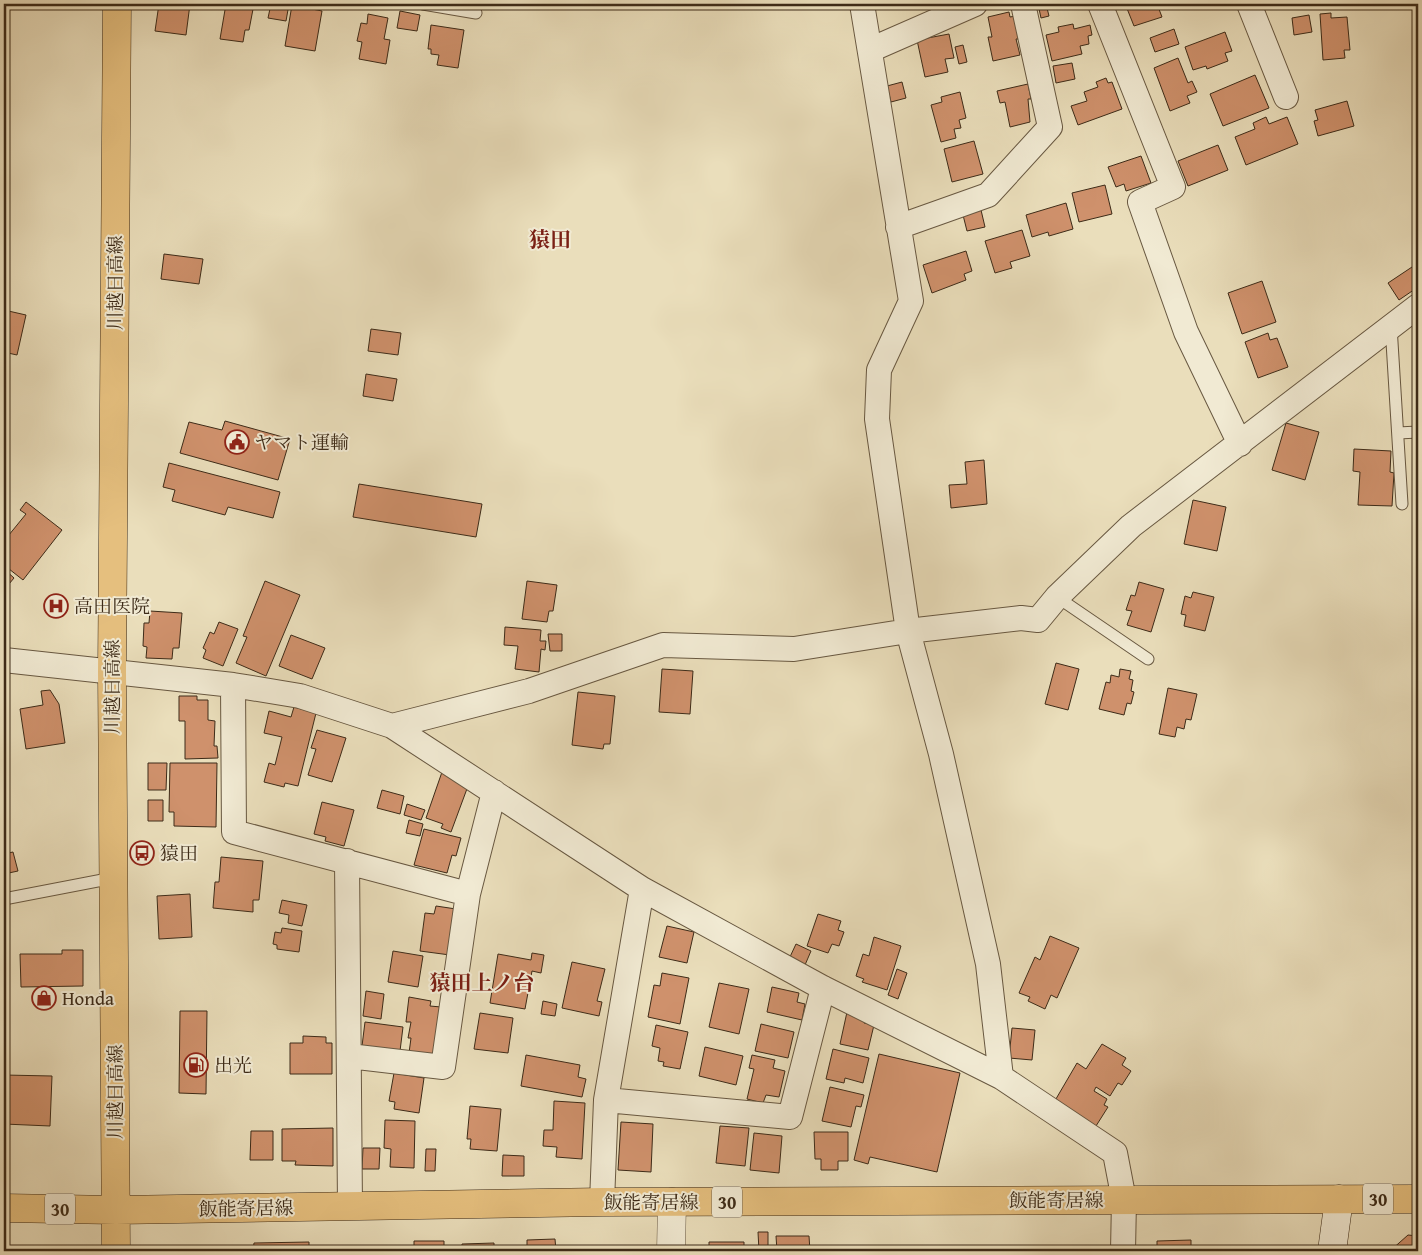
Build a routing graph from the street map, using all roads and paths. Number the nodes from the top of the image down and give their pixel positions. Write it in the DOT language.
graph roads {
  1 [pos="117,4"];
  2 [pos="423,4"];
  3 [pos="862,4"];
  4 [pos="975,4"];
  5 [pos="1023,4"];
  6 [pos="1100,4"];
  7 [pos="1256,4"];
  8 [pos="476,13"];
  9 [pos="870,50"];
  10 [pos="1286,97"];
  11 [pos="898,227"];
  12 [pos="1418,306"];
  13 [pos="1391,326"];
  14 [pos="1418,432"];
  15 [pos="1398,433"];
  16 [pos="1240,444"];
  17 [pos="1402,504"];
  18 [pos="1057,597"];
  19 [pos="908,631"];
  20 [pos="1148,659"];
  21 [pos="4,660"];
  22 [pos="112,671"];
  23 [pos="233,685"];
  24 [pos="392,726"];
  25 [pos="494,792"];
  26 [pos="347,861"];
  27 [pos="113,878"];
  28 [pos="642,889"];
  29 [pos="468,894"];
  30 [pos="4,899"];
  31 [pos="823,988"];
  32 [pos="349,1056"];
  33 [pos="1001,1077"];
  34 [pos="606,1100"];
  35 [pos="1339,1199"];
  36 [pos="1418,1199"];
  37 [pos="1124,1200"];
  38 [pos="602,1202"];
  39 [pos="672,1202"];
  40 [pos="350,1206"];
  41 [pos="4,1208"];
  42 [pos="116,1210"];
  43 [pos="116,1251"];
  44 [pos="671,1251"];
  45 [pos="1124,1251"];
  46 [pos="1332,1251"];
  1 -- 22 [label="main road, 川越日高線"];
  2 -- 8 [label="lane"];
  3 -- 9 [label="street"];
  4 -- 9 [label="street"];
  5 -- 11 [label="street"];
  6 -- 16 [label="street"];
  7 -- 10 [label="street"];
  9 -- 11 [label="street"];
  11 -- 19 [label="street"];
  12 -- 13 [label="street"];
  13 -- 15 [label="lane"];
  13 -- 16 [label="street"];
  14 -- 15 [label="lane"];
  15 -- 17 [label="lane"];
  16 -- 18 [label="street"];
  18 -- 19 [label="street"];
  18 -- 20 [label="lane"];
  19 -- 24 [label="street"];
  19 -- 33 [label="street"];
  21 -- 22 [label="street"];
  22 -- 23 [label="street"];
  22 -- 27 [label="main road, 川越日高線"];
  23 -- 24 [label="street"];
  23 -- 26 [label="street"];
  24 -- 25 [label="street"];
  25 -- 28 [label="street"];
  25 -- 29 [label="street"];
  26 -- 29 [label="street"];
  26 -- 32 [label="street"];
  27 -- 30 [label="lane"];
  27 -- 42 [label="main road, 川越日高線"];
  28 -- 31 [label="street"];
  28 -- 34 [label="street"];
  29 -- 32 [label="street"];
  31 -- 33 [label="street"];
  31 -- 34 [label="street"];
  32 -- 40 [label="street"];
  33 -- 37 [label="street"];
  34 -- 38 [label="street"];
  35 -- 36 [label="main road, 飯能寄居線 / 30"];
  35 -- 37 [label="main road, 飯能寄居線 / 30"];
  35 -- 46 [label="main road"];
  37 -- 39 [label="main road, 飯能寄居線 / 30"];
  37 -- 45 [label="street"];
  38 -- 39 [label="main road, 飯能寄居線 / 30"];
  38 -- 40 [label="main road, 飯能寄居線 / 30"];
  39 -- 44 [label="main road"];
  40 -- 42 [label="main road, 飯能寄居線 / 30"];
  41 -- 42 [label="main road, 飯能寄居線 / 30"];
  42 -- 43 [label="main road, 川越日高線"];
}
